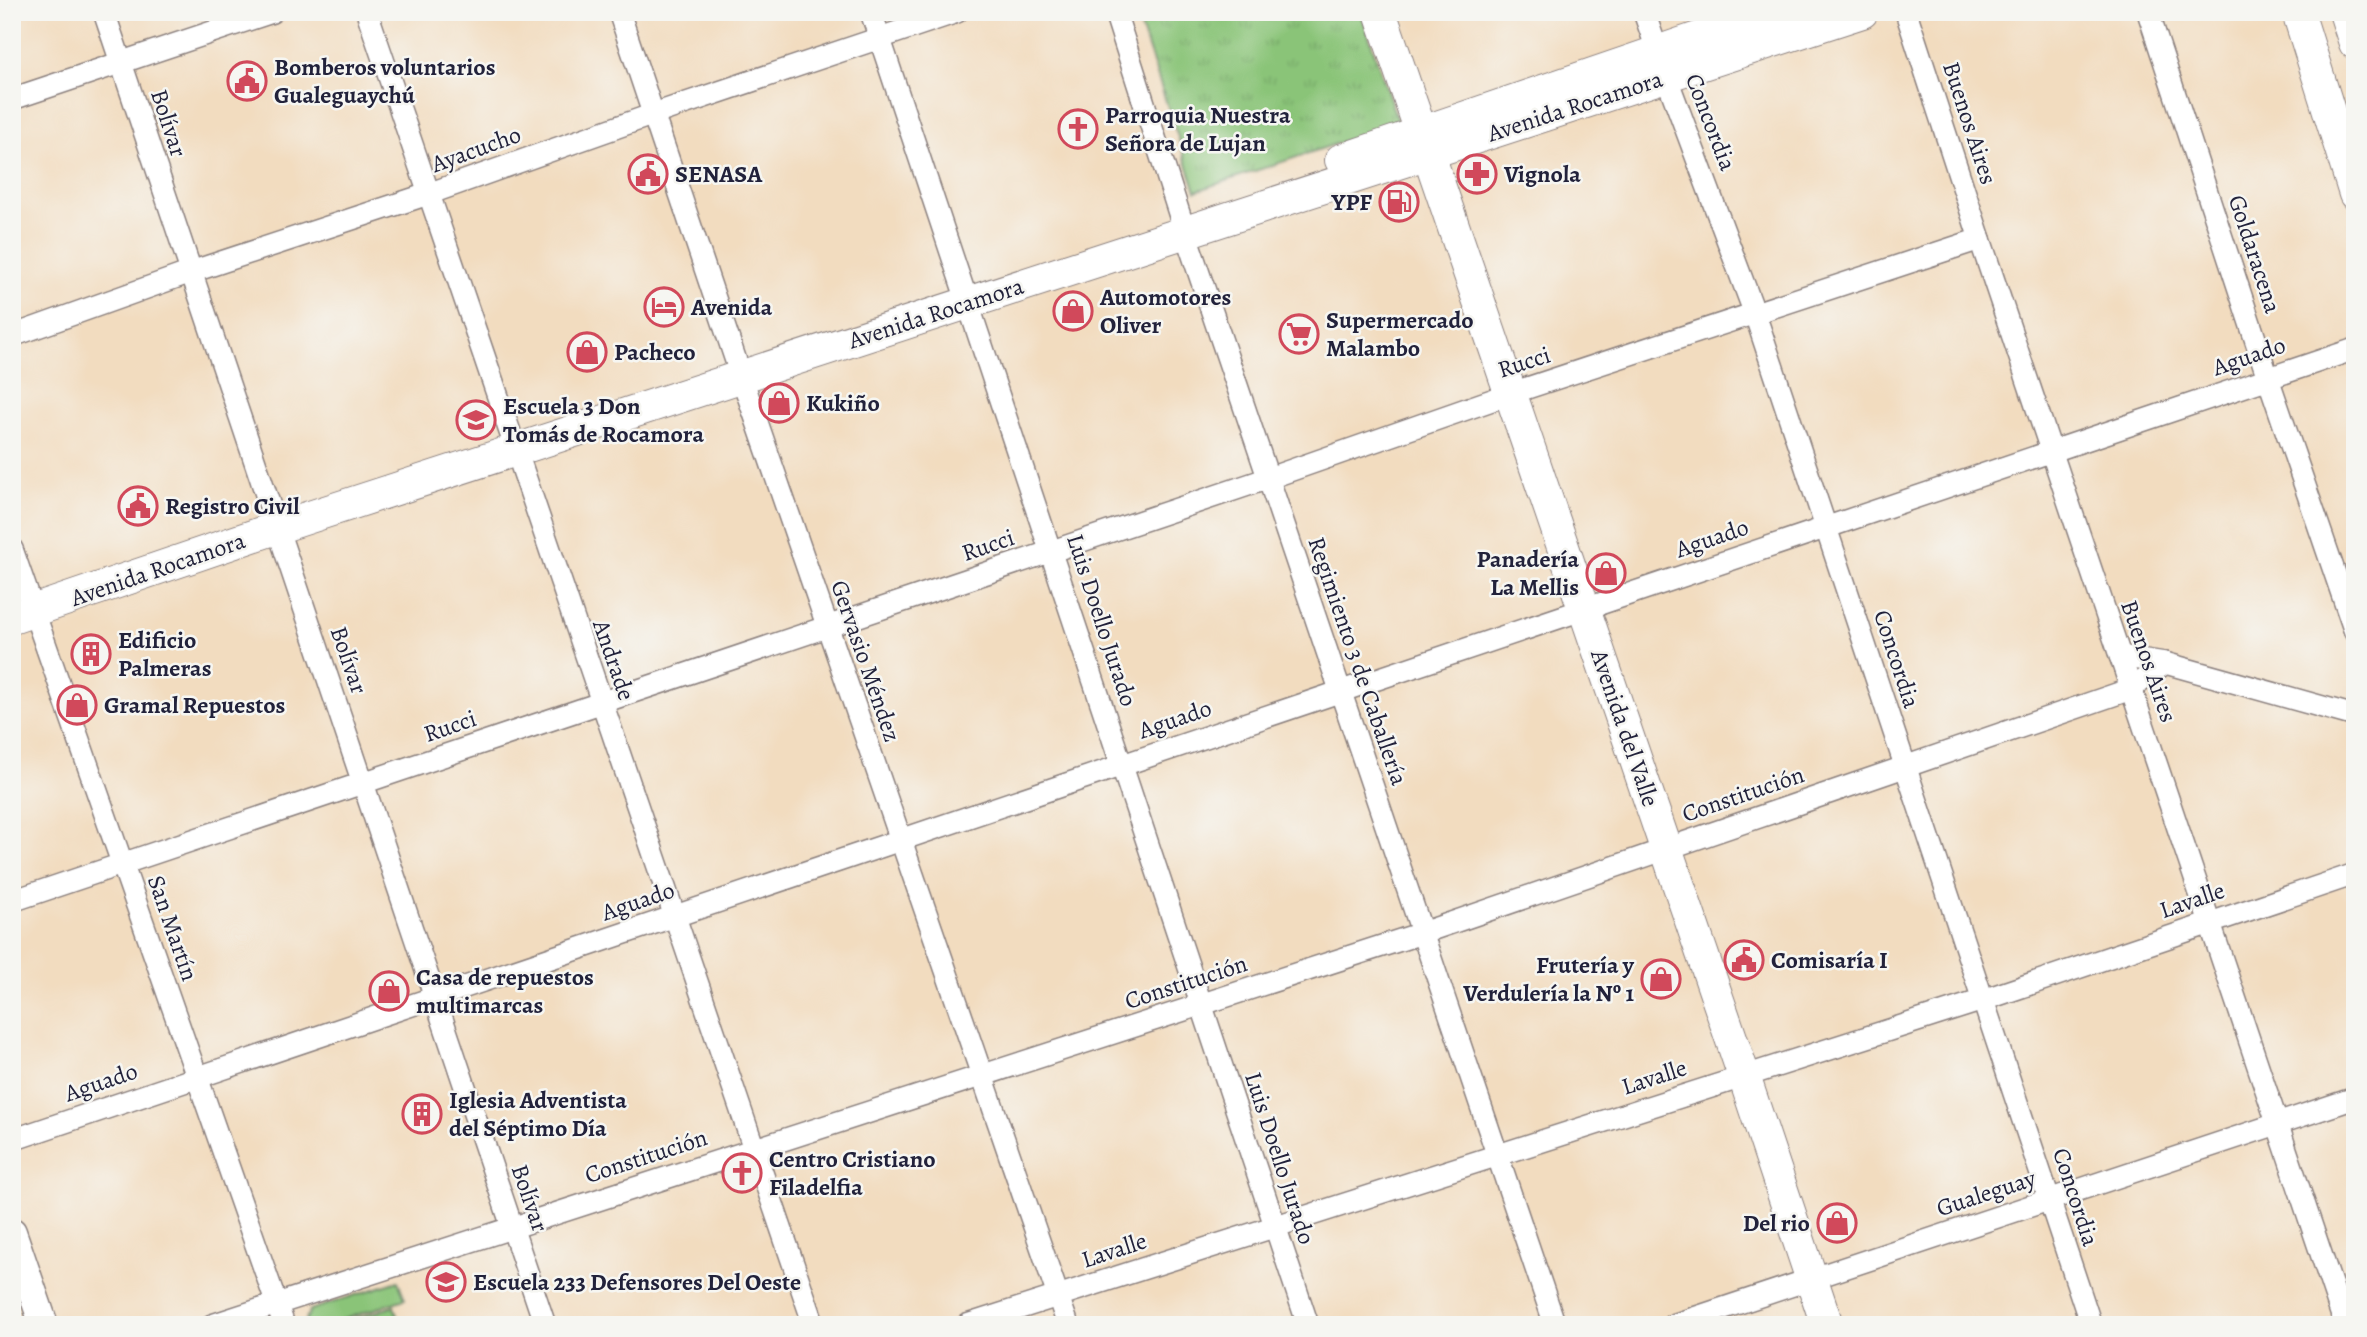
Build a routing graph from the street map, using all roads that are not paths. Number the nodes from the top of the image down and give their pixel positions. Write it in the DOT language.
graph roads {
  1 [pos="104,12"];
  2 [pos="272,12"];
  3 [pos="366,12"];
  4 [pos="619,12"];
  5 [pos="872,12"];
  6 [pos="957,12"];
  7 [pos="1115,12"];
  8 [pos="1380,12"];
  9 [pos="1644,12"];
  10 [pos="1774,12"];
  11 [pos="1861,12"];
  12 [pos="1906,12"];
  13 [pos="2148,12"];
  14 [pos="2298,12"];
  15 [pos="2345,12"];
  16 [pos="880,37"];
  17 [pos="2355,43"];
  18 [pos="121,62"];
  19 [pos="1661,63"];
  20 [pos="12,99"];
  21 [pos="654,114"];
  22 [pos="1425,143"];
  23 [pos="428,194"];
  24 [pos="2355,194"];
  25 [pos="1182,223"];
  26 [pos="1980,239"];
  27 [pos="191,272"];
  28 [pos="966,294"];
  29 [pos="1755,314"];
  30 [pos="12,336"];
  31 [pos="2355,349"];
  32 [pos="738,369"];
  33 [pos="2268,378"];
  34 [pos="1511,393"];
  35 [pos="513,444"];
  36 [pos="2051,451"];
  37 [pos="1269,478"];
  38 [pos="273,519"];
  39 [pos="1826,527"];
  40 [pos="12,548"];
  41 [pos="1051,552"];
  42 [pos="21,604"];
  43 [pos="1584,609"];
  44 [pos="827,627"];
  45 [pos="2355,632"];
  46 [pos="2120,656"];
  47 [pos="2165,663"];
  48 [pos="2131,689"];
  49 [pos="1340,691"];
  50 [pos="601,703"];
  51 [pos="2355,716"];
  52 [pos="1122,765"];
  53 [pos="1905,767"];
  54 [pos="362,783"];
  55 [pos="900,839"];
  56 [pos="1665,848"];
  57 [pos="122,864"];
  58 [pos="2355,874"];
  59 [pos="12,901"];
  60 [pos="674,916"];
  61 [pos="2209,922"];
  62 [pos="1422,933"];
  63 [pos="435,997"];
  64 [pos="1983,1000"];
  65 [pos="1202,1004"];
  66 [pos="982,1076"];
  67 [pos="1744,1076"];
  68 [pos="197,1077"];
  69 [pos="2355,1098"];
  70 [pos="2278,1124"];
  71 [pos="12,1140"];
  72 [pos="754,1149"];
  73 [pos="1497,1155"];
  74 [pos="2049,1200"];
  75 [pos="1275,1226"];
  76 [pos="512,1228"];
  77 [pos="12,1232"];
  78 [pos="1811,1279"];
  79 [pos="1058,1296"];
  80 [pos="277,1304"];
  81 [pos="44,1325"];
  82 [pos="212,1325"];
  83 [pos="284,1325"];
  84 [pos="545,1325"];
  85 [pos="814,1325"];
  86 [pos="967,1325"];
  87 [pos="1068,1325"];
  88 [pos="1308,1325"];
  89 [pos="1555,1325"];
  90 [pos="1674,1325"];
  91 [pos="1827,1325"];
  92 [pos="2091,1325"];
  93 [pos="2345,1325"];
  1 -- 18 [label="street, Bolívar"];
  2 -- 18 [label="street"];
  3 -- 23 [label="street, Andrade"];
  4 -- 21 [label="street, Gervasio Méndez"];
  5 -- 16 [label="street, Luis Doello Jurado"];
  6 -- 16 [label="street, Ayacucho"];
  7 -- 25 [label="street, Regimiento 3 de Caballería"];
  8 -- 22 [label="main road, Avenida del Valle"];
  9 -- 19 [label="street, Concordia"];
  10 -- 19 [label="main road, Avenida Rocamora"];
  11 -- 19 [label="main road, Avenida Rocamora"];
  12 -- 26 [label="street, Buenos Aires"];
  13 -- 33 [label="street, Goldaracena"];
  14 -- 24 [label="main road"];
  15 -- 17 [label="main road"];
  16 -- 21 [label="street, Ayacucho"];
  16 -- 28 [label="street, Luis Doello Jurado"];
  18 -- 20 [label="street"];
  18 -- 27 [label="street, Bolívar"];
  19 -- 22 [label="main road, Avenida Rocamora"];
  19 -- 29 [label="street, Concordia"];
  21 -- 23 [label="street, Ayacucho"];
  21 -- 32 [label="street, Gervasio Méndez"];
  22 -- 25 [label="main road, Avenida Rocamora"];
  22 -- 34 [label="main road, Avenida del Valle"];
  23 -- 27 [label="street, Ayacucho"];
  23 -- 35 [label="street, Andrade"];
  25 -- 28 [label="main road, Avenida Rocamora"];
  25 -- 37 [label="street, Regimiento 3 de Caballería"];
  26 -- 29 [label="street, Rucci"];
  26 -- 36 [label="street, Buenos Aires"];
  27 -- 30 [label="street, Ayacucho"];
  27 -- 38 [label="street, Bolívar"];
  28 -- 32 [label="main road, Avenida Rocamora"];
  28 -- 41 [label="street, Luis Doello Jurado"];
  29 -- 34 [label="street, Rucci"];
  29 -- 39 [label="street, Concordia"];
  31 -- 33 [label="street, Aguado"];
  32 -- 35 [label="main road, Avenida Rocamora"];
  32 -- 44 [label="street, Gervasio Méndez"];
  33 -- 36 [label="street, Aguado"];
  33 -- 45 [label="street, Goldaracena"];
  34 -- 37 [label="street, Rucci"];
  34 -- 43 [label="main road, Avenida del Valle"];
  35 -- 38 [label="main road, Avenida Rocamora"];
  35 -- 50 [label="street, Andrade"];
  36 -- 39 [label="street, Aguado"];
  36 -- 46 [label="street, Buenos Aires"];
  37 -- 41 [label="street, Rucci"];
  37 -- 49 [label="street, Regimiento 3 de Caballería"];
  38 -- 42 [label="main road, Avenida Rocamora"];
  38 -- 54 [label="street, Bolívar"];
  39 -- 43 [label="street, Aguado"];
  39 -- 53 [label="street, Concordia"];
  40 -- 42 [label="street, San Martín"];
  41 -- 44 [label="street, Rucci"];
  41 -- 52 [label="street, Luis Doello Jurado"];
  42 -- 57 [label="street, San Martín"];
  43 -- 49 [label="street, Aguado"];
  43 -- 56 [label="main road, Avenida del Valle"];
  44 -- 50 [label="street, Rucci"];
  44 -- 55 [label="street, Gervasio Méndez"];
  46 -- 47 [label="street"];
  46 -- 48 [label="street, Buenos Aires"];
  47 -- 48 [label="street, Constitución"];
  47 -- 51 [label="street"];
  48 -- 53 [label="street, Constitución"];
  48 -- 61 [label="street, Buenos Aires"];
  49 -- 52 [label="street, Aguado"];
  49 -- 62 [label="street, Regimiento 3 de Caballería"];
  50 -- 54 [label="street, Rucci"];
  50 -- 60 [label="street, Andrade"];
  52 -- 55 [label="street, Aguado"];
  52 -- 65 [label="street, Luis Doello Jurado"];
  53 -- 56 [label="street, Constitución"];
  53 -- 64 [label="street, Concordia"];
  54 -- 57 [label="street, Rucci"];
  54 -- 63 [label="street, Bolívar"];
  55 -- 60 [label="street, Aguado"];
  55 -- 66 [label="street, Gervasio Méndez"];
  56 -- 62 [label="street, Constitución"];
  56 -- 67 [label="main road, Avenida del Valle"];
  57 -- 59 [label="street, Rucci"];
  57 -- 68 [label="street, San Martín"];
  58 -- 61 [label="street, Lavalle"];
  60 -- 63 [label="street, Aguado"];
  60 -- 72 [label="street, Andrade"];
  61 -- 64 [label="street, Lavalle"];
  61 -- 70 [label="street, Buenos Aires"];
  62 -- 65 [label="street, Constitución"];
  62 -- 73 [label="street, Regimiento 3 de Caballería"];
  63 -- 68 [label="street, Aguado"];
  63 -- 76 [label="street, Bolívar"];
  64 -- 67 [label="street, Lavalle"];
  64 -- 74 [label="street, Concordia"];
  65 -- 66 [label="street, Constitución"];
  65 -- 75 [label="street, Luis Doello Jurado"];
  66 -- 72 [label="street, Constitución"];
  66 -- 79 [label="street, Gervasio Méndez"];
  67 -- 73 [label="street, Lavalle"];
  67 -- 78 [label="main road, Avenida del Valle"];
  68 -- 71 [label="street, Aguado"];
  68 -- 80 [label="street, San Martín"];
  69 -- 70 [label="street, Gualeguay"];
  70 -- 74 [label="street, Gualeguay"];
  70 -- 93 [label="street, Buenos Aires"];
  72 -- 76 [label="street, Constitución"];
  72 -- 85 [label="street, Andrade"];
  73 -- 75 [label="street, Lavalle"];
  73 -- 89 [label="street, Regimiento 3 de Caballería"];
  74 -- 78 [label="street, Gualeguay"];
  74 -- 92 [label="street, Concordia"];
  75 -- 79 [label="street, Lavalle"];
  75 -- 88 [label="street, Luis Doello Jurado"];
  76 -- 80 [label="street, Constitución"];
  76 -- 84 [label="street, Bolívar"];
  77 -- 81 [label="street"];
  78 -- 90 [label="street, Gualeguay"];
  78 -- 91 [label="main road, Avenida del Valle"];
  79 -- 86 [label="street, Lavalle"];
  79 -- 87 [label="street, Gervasio Méndez"];
  80 -- 82 [label="street, Constitución"];
  80 -- 83 [label="street, San Martín"];
}
